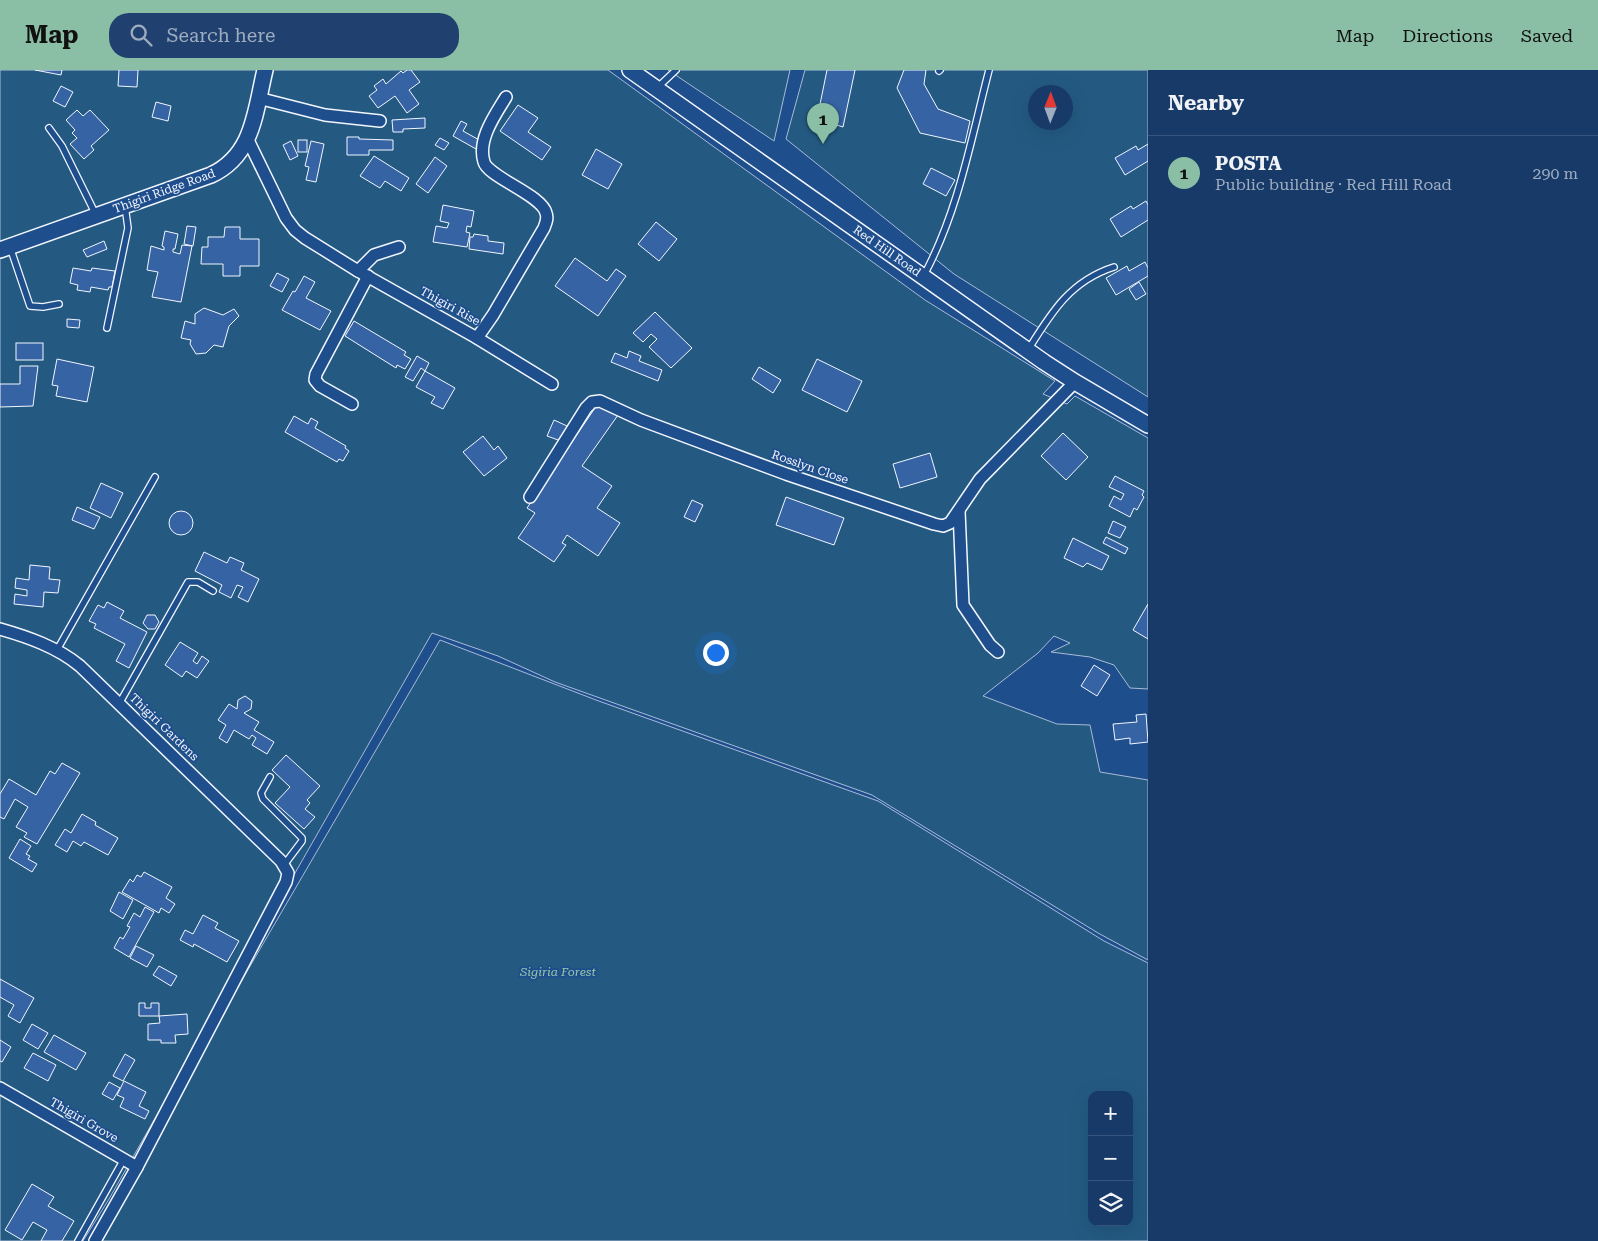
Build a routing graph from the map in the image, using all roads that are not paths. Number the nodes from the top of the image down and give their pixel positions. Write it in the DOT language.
graph roads {
  1 [pos="265,70"];
  2 [pos="630,70"];
  3 [pos="676,70"];
  4 [pos="989,70"];
  5 [pos="657,89"];
  6 [pos="506,97"];
  7 [pos="258,98"];
  8 [pos="380,121"];
  9 [pos="50,128"];
  10 [pos="248,140"];
  11 [pos="125,206"];
  12 [pos="96,215"];
  13 [pos="399,247"];
  14 [pos="5,249"];
  15 [pos="1114,267"];
  16 [pos="363,273"];
  17 [pos="923,277"];
  18 [pos="59,304"];
  19 [pos="107,328"];
  20 [pos="477,338"];
  21 [pos="1028,350"];
  22 [pos="1075,382"];
  23 [pos="552,384"];
  24 [pos="352,404"];
  25 [pos="1148,424"];
  26 [pos="155,477"];
  27 [pos="530,497"];
  28 [pos="959,511"];
  29 [pos="213,590"];
  30 [pos="0,629"];
  31 [pos="57,650"];
  32 [pos="998,652"];
  33 [pos="119,704"];
  34 [pos="270,777"];
  35 [pos="286,869"];
  36 [pos="0,1088"];
  37 [pos="124,1159"];
  38 [pos="137,1167"];
  39 [pos="78,1241"];
  40 [pos="95,1241"];
  1 -- 7 [label="main road, Thigiri Ridge Road"];
  2 -- 5 [label="main road, Red Hill Road"];
  3 -- 5 [label="lane"];
  4 -- 17 [label="lane"];
  5 -- 17 [label="main road, Red Hill Road"];
  6 -- 20 [label="street, Thigiri Rise"];
  7 -- 8 [label="street"];
  7 -- 10 [label="main road, Thigiri Ridge Road"];
  9 -- 12 [label="lane"];
  10 -- 11 [label="main road, Thigiri Ridge Road"];
  10 -- 16 [label="street, Thigiri Rise"];
  11 -- 12 [label="main road, Thigiri Ridge Road"];
  11 -- 19 [label="lane"];
  12 -- 14 [label="main road, Thigiri Ridge Road"];
  13 -- 16 [label="street"];
  14 -- 18 [label="lane"];
  15 -- 21 [label="lane"];
  16 -- 20 [label="street, Thigiri Rise"];
  16 -- 24 [label="street"];
  17 -- 21 [label="main road, Red Hill Road"];
  20 -- 23 [label="street"];
  21 -- 22 [label="main road, Red Hill Road"];
  22 -- 25 [label="main road, Red Hill Road"];
  22 -- 28 [label="street, Rosslyn Close"];
  26 -- 31 [label="lane"];
  27 -- 28 [label="street, Rosslyn Close"];
  28 -- 32 [label="street"];
  29 -- 33 [label="lane"];
  30 -- 31 [label="street, Thigiri Gardens"];
  31 -- 33 [label="street, Thigiri Gardens"];
  33 -- 35 [label="street, Thigiri Gardens"];
  34 -- 35 [label="lane"];
  35 -- 38 [label="street"];
  36 -- 37 [label="street, Thigiri Grove"];
  37 -- 38 [label="street"];
  37 -- 39 [label="lane, Thigiri Grove"];
  38 -- 40 [label="street"];
}
